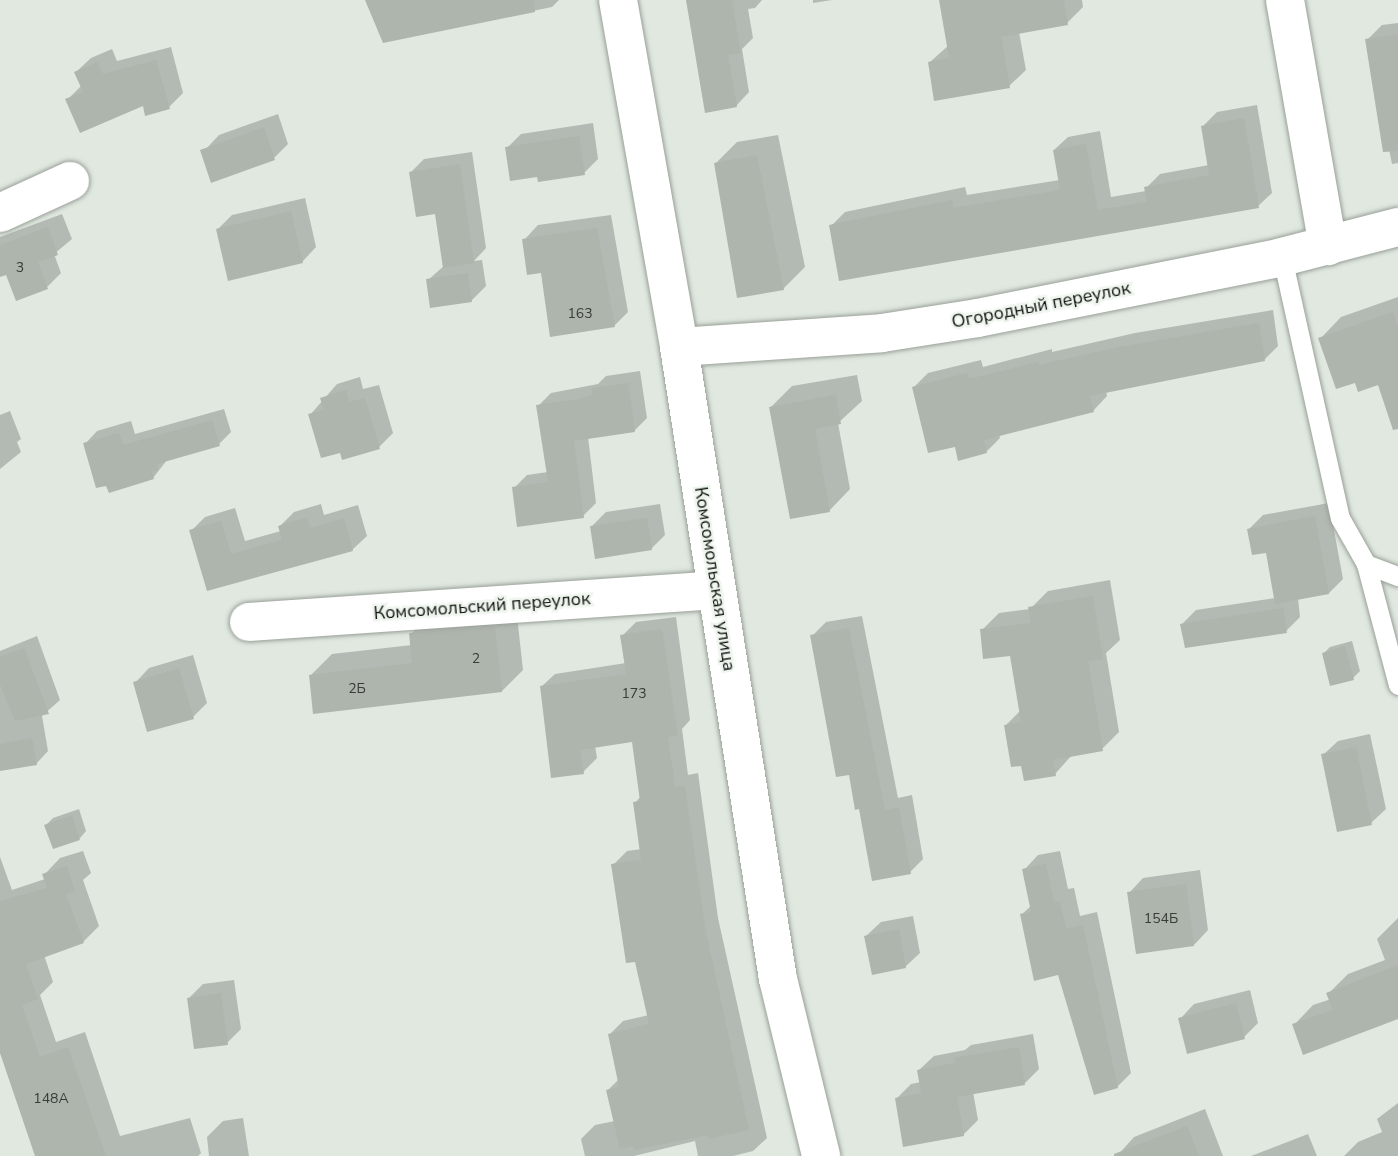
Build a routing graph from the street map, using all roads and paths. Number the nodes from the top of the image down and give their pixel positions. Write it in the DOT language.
graph roads {
  1 [pos="618,0"];
  2 [pos="1286,0"];
  3 [pos="71,181"];
  4 [pos="0,213"];
  5 [pos="1398,227"];
  6 [pos="1328,246"];
  7 [pos="1282,257"];
  8 [pos="679,347"];
  9 [pos="1366,565"];
  10 [pos="1398,576"];
  11 [pos="716,590"];
  12 [pos="249,622"];
  13 [pos="1398,685"];
  14 [pos="821,1156"];
  1 -- 8 [label="street, Комсомольская улица"];
  2 -- 6 [label="street"];
  3 -- 4 [label="street"];
  5 -- 6 [label="street, Огородный переулок"];
  6 -- 7 [label="street, Огородный переулок"];
  7 -- 8 [label="street, Огородный переулок"];
  7 -- 9 [label="lane"];
  8 -- 11 [label="street, Комсомольская улица"];
  9 -- 10 [label="lane"];
  9 -- 13 [label="lane"];
  11 -- 12 [label="street, Комсомольский переулок"];
  11 -- 14 [label="street, Комсомольская улица"];
}
